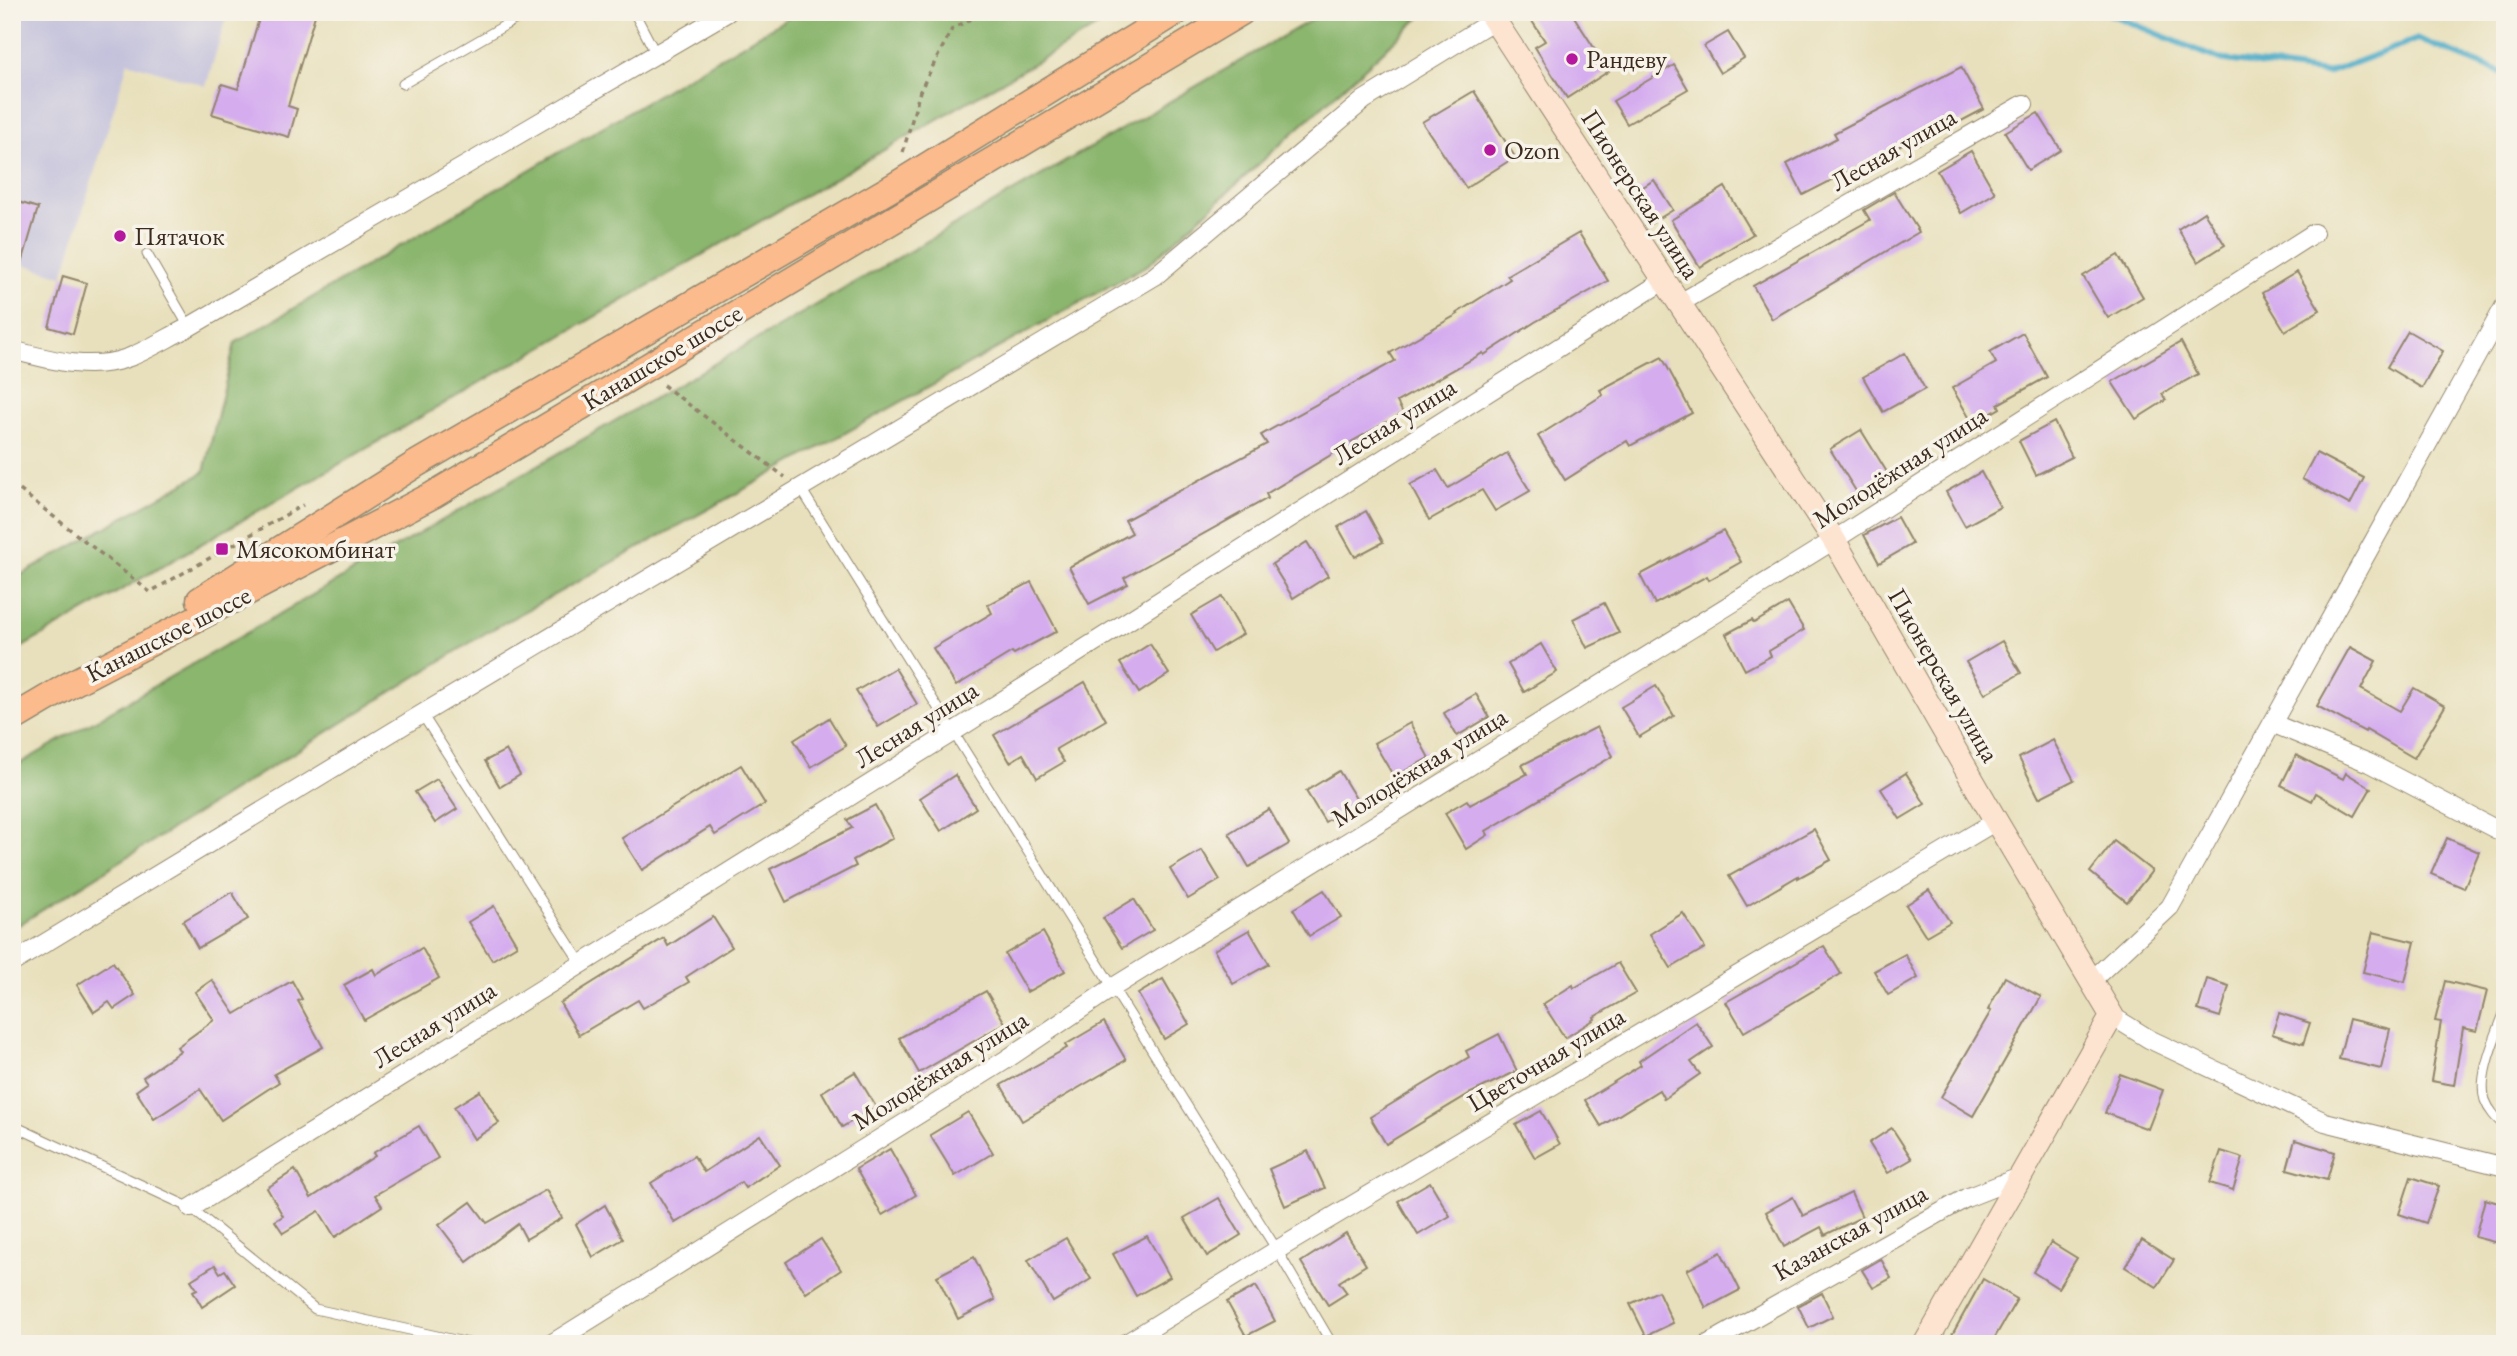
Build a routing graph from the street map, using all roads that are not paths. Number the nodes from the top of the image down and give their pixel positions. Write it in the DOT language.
graph roads {
  1 [pos="528,12"];
  2 [pos="634,12"];
  3 [pos="1176,12"];
  4 [pos="1241,12"];
  5 [pos="721,14"];
  6 [pos="1491,16"];
  7 [pos="656,55"];
  8 [pos="403,83"];
  9 [pos="2024,104"];
  10 [pos="2314,233"];
  11 [pos="147,254"];
  12 [pos="1665,280"];
  13 [pos="1680,303"];
  14 [pos="2505,305"];
  15 [pos="188,327"];
  16 [pos="12,350"];
  17 [pos="800,487"];
  18 [pos="1834,540"];
  19 [pos="73,683"];
  20 [pos="422,714"];
  21 [pos="12,719"];
  22 [pos="2274,724"];
  23 [pos="953,732"];
  24 [pos="1996,821"];
  25 [pos="2505,834"];
  26 [pos="12,963"];
  27 [pos="581,963"];
  28 [pos="2090,982"];
  29 [pos="1112,988"];
  30 [pos="2505,1011"];
  31 [pos="2112,1016"];
  32 [pos="12,1125"];
  33 [pos="2505,1126"];
  34 [pos="2504,1165"];
  35 [pos="2022,1175"];
  36 [pos="191,1208"];
  37 [pos="1277,1250"];
  38 [pos="473,1344"];
  39 [pos="551,1344"];
  40 [pos="1125,1344"];
  41 [pos="1332,1344"];
  42 [pos="1708,1344"];
  43 [pos="1925,1344"];
  1 -- 8 [label="lane"];
  2 -- 7 [label="lane"];
  3 -- 19 [label="main road, Канашское шоссе"];
  4 -- 19 [label="main road, Канашское шоссе"];
  5 -- 7 [label="street"];
  6 -- 12 [label="street, Пионерская улица"];
  6 -- 17 [label="street"];
  7 -- 15 [label="street"];
  9 -- 13 [label="street, Лесная улица"];
  10 -- 18 [label="street, Молодёжная улица"];
  11 -- 15 [label="lane"];
  12 -- 13 [label="street, Пионерская улица"];
  12 -- 23 [label="street, Лесная улица"];
  13 -- 18 [label="street, Пионерская улица"];
  14 -- 22 [label="street"];
  15 -- 16 [label="street"];
  17 -- 20 [label="street"];
  17 -- 23 [label="lane"];
  18 -- 24 [label="street, Пионерская улица"];
  18 -- 29 [label="street, Молодёжная улица"];
  19 -- 21 [label="main road, Канашское шоссе"];
  20 -- 26 [label="street"];
  20 -- 27 [label="lane"];
  22 -- 25 [label="street"];
  22 -- 28 [label="street"];
  23 -- 27 [label="street, Лесная улица"];
  23 -- 29 [label="lane"];
  24 -- 28 [label="street, Пионерская улица"];
  24 -- 37 [label="street, Цветочная улица"];
  27 -- 36 [label="street, Лесная улица"];
  28 -- 31 [label="street, Пионерская улица"];
  29 -- 37 [label="lane"];
  29 -- 39 [label="street, Молодёжная улица"];
  30 -- 33 [label="lane"];
  31 -- 34 [label="street, Пионерская улица"];
  31 -- 35 [label="street"];
  32 -- 36 [label="lane"];
  35 -- 42 [label="street, Казанская улица"];
  35 -- 43 [label="street"];
  36 -- 38 [label="lane"];
  37 -- 40 [label="street, Цветочная улица"];
  37 -- 41 [label="lane"];
}
